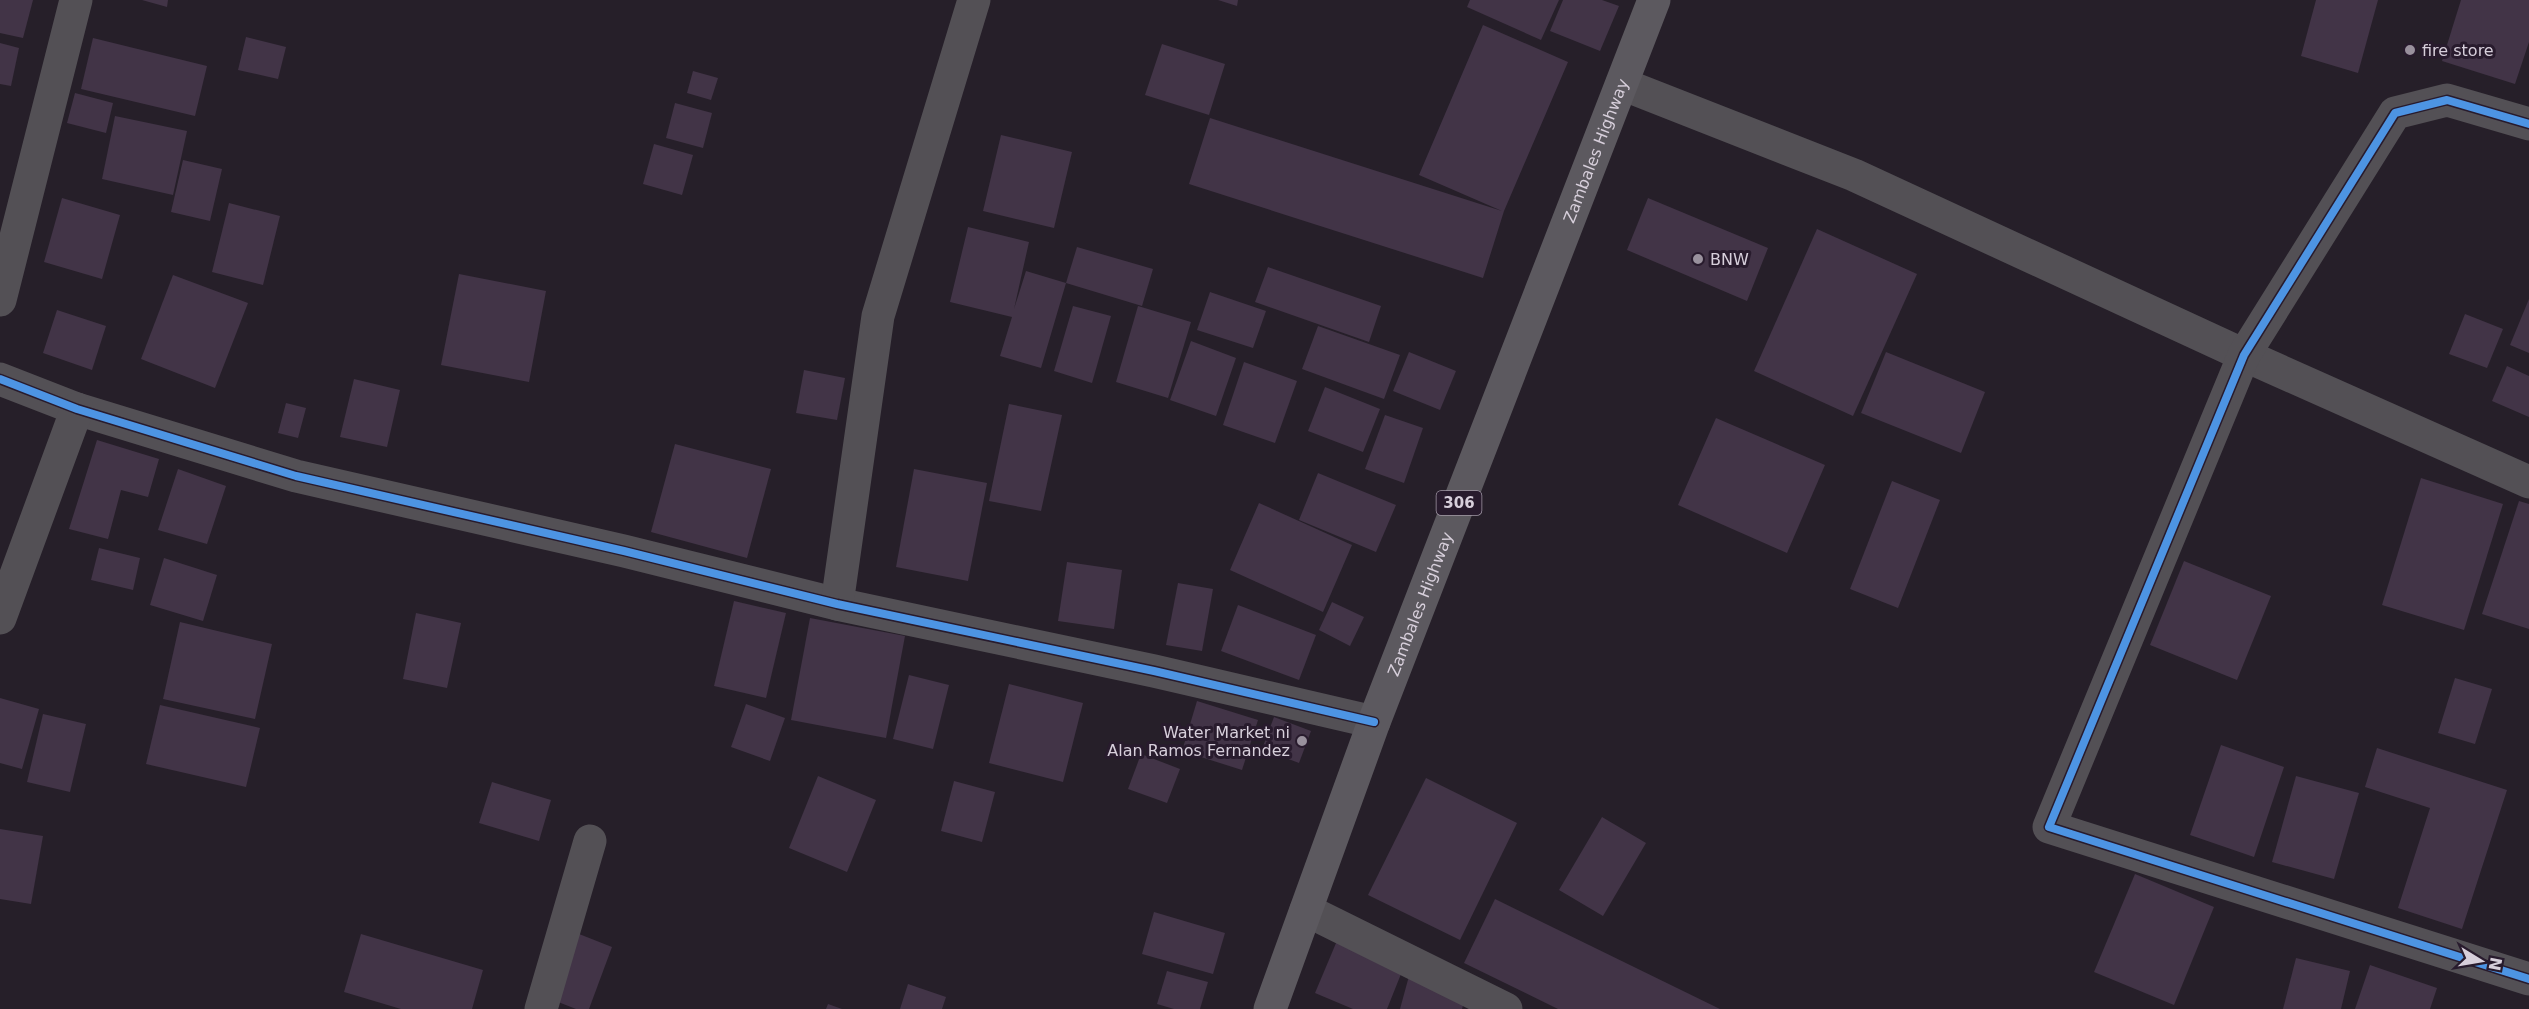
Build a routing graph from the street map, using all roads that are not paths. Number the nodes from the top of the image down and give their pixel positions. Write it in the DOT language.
graph roads {
  1 [pos="76,0"];
  2 [pos="975,0"];
  3 [pos="1654,0"];
  4 [pos="1622,84"];
  5 [pos="2529,124"];
  6 [pos="0,300"];
  7 [pos="2244,355"];
  8 [pos="0,379"];
  9 [pos="77,409"];
  10 [pos="2529,482"];
  11 [pos="837,604"];
  12 [pos="0,618"];
  13 [pos="1374,722"];
  14 [pos="590,841"];
  15 [pos="1306,910"];
  16 [pos="2529,979"];
  17 [pos="541,1009"];
  18 [pos="1270,1009"];
  19 [pos="1506,1009"];
  1 -- 6 [label="street"];
  2 -- 11 [label="street"];
  3 -- 4 [label="main road, Zambales Highway / 306"];
  4 -- 7 [label="street"];
  4 -- 13 [label="main road, Zambales Highway / 306"];
  5 -- 7 [label="street"];
  7 -- 10 [label="street"];
  7 -- 16 [label="street"];
  8 -- 9 [label="street"];
  9 -- 11 [label="street"];
  9 -- 12 [label="street"];
  11 -- 13 [label="street"];
  13 -- 15 [label="main road, Zambales Highway / 306"];
  14 -- 17 [label="street"];
  15 -- 18 [label="main road, Zambales Highway / 306"];
  15 -- 19 [label="street"];
}
